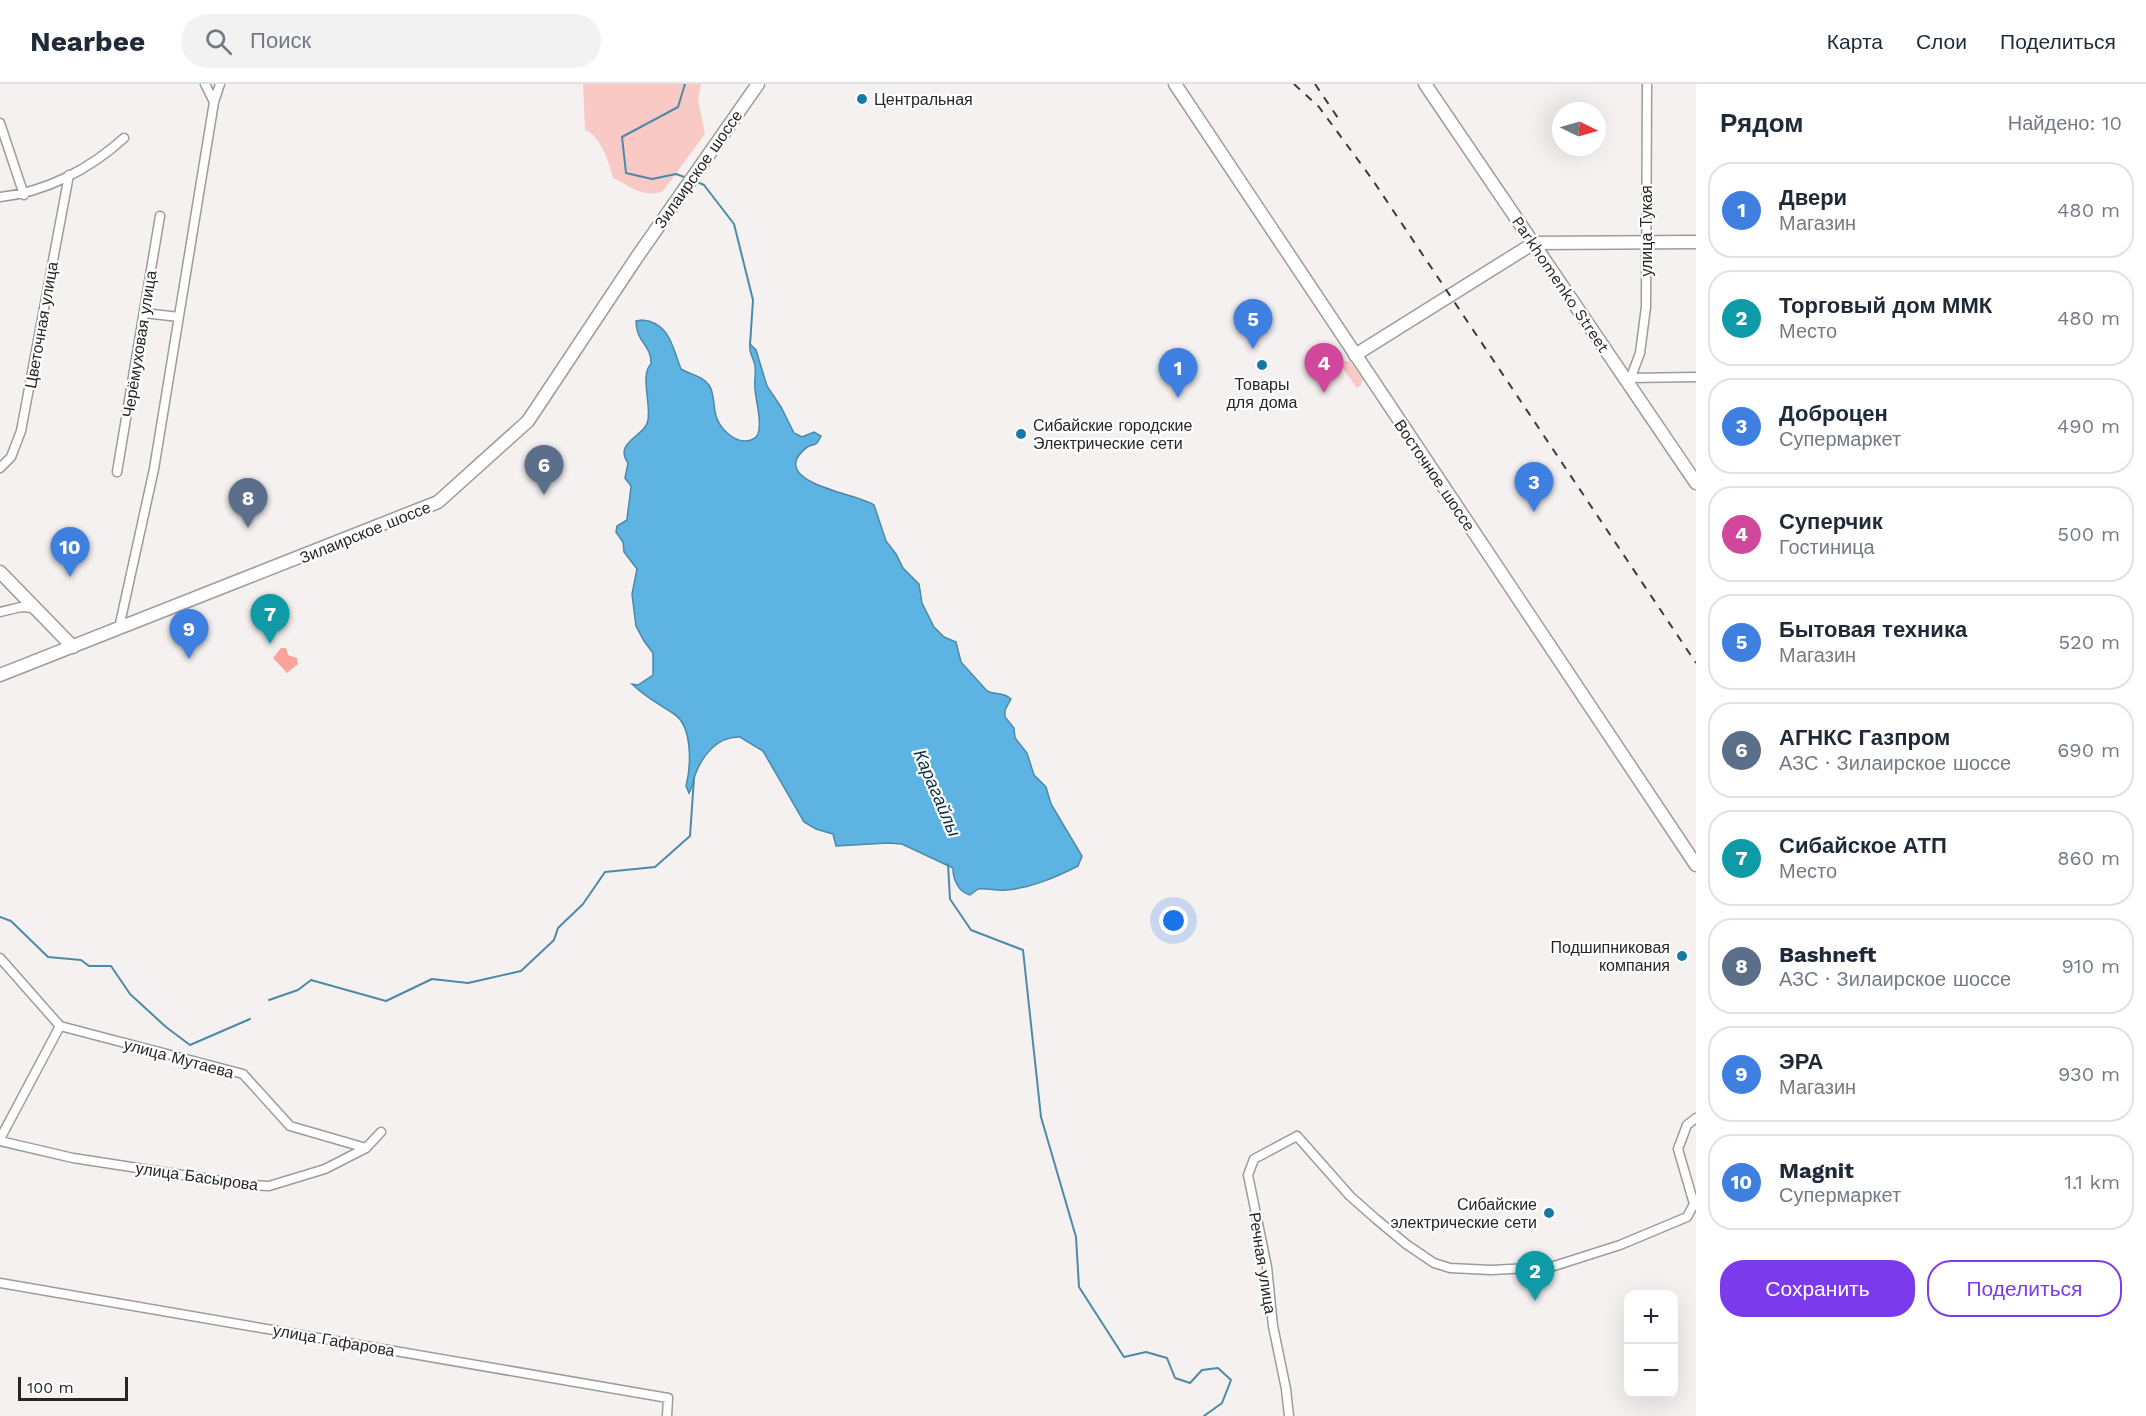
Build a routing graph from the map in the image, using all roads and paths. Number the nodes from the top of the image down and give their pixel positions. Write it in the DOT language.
graph roads {
  1 [pos="205,84"];
  2 [pos="220,84"];
  3 [pos="758,84"];
  4 [pos="1175,84"];
  5 [pos="1425,84"];
  6 [pos="1647,84"];
  7 [pos="214,102"];
  8 [pos="0,123"];
  9 [pos="124,138"];
  10 [pos="69,176"];
  11 [pos="24,195"];
  12 [pos="0,197"];
  13 [pos="160,216"];
  14 [pos="1645,242"];
  15 [pos="1696,242"];
  16 [pos="1534,243"];
  17 [pos="144,313"];
  18 [pos="179,317"];
  19 [pos="1355,355"];
  20 [pos="1696,377"];
  21 [pos="1628,378"];
  22 [pos="0,468"];
  23 [pos="117,472"];
  24 [pos="1696,483"];
  25 [pos="0,572"];
  26 [pos="37,608"];
  27 [pos="0,612"];
  28 [pos="119,628"];
  29 [pos="73,647"];
  30 [pos="0,675"];
  31 [pos="1696,865"];
  32 [pos="0,958"];
  33 [pos="60,1026"];
  34 [pos="1696,1118"];
  35 [pos="381,1132"];
  36 [pos="0,1140"];
  37 [pos="366,1148"];
  38 [pos="0,1282"];
  39 [pos="668,1416"];
  40 [pos="1289,1416"];
  1 -- 7 [label="street"];
  2 -- 7 [label="street"];
  3 -- 28 [label="main road, Зилаирское шоссе"];
  4 -- 19 [label="main road, Восточное шоссе"];
  5 -- 16 [label="main road, Parkhomenko Street"];
  6 -- 14 [label="street, улица Тукая"];
  7 -- 18 [label="street"];
  8 -- 11 [label="street"];
  9 -- 10 [label="street"];
  10 -- 11 [label="street"];
  10 -- 22 [label="street, Цветочная улица"];
  11 -- 12 [label="street"];
  13 -- 17 [label="street, Черёмуховая улица"];
  14 -- 15 [label="main road"];
  14 -- 16 [label="main road"];
  14 -- 21 [label="street, улица Тукая"];
  16 -- 19 [label="main road"];
  16 -- 21 [label="main road, Parkhomenko Street"];
  17 -- 18 [label="street"];
  17 -- 23 [label="street, Черёмуховая улица"];
  18 -- 28 [label="street"];
  19 -- 31 [label="main road, Восточное шоссе"];
  20 -- 21 [label="street"];
  21 -- 24 [label="main road, Parkhomenko Street"];
  25 -- 26 [label="main road"];
  26 -- 27 [label="street"];
  26 -- 29 [label="main road"];
  28 -- 29 [label="main road, Зилаирское шоссе"];
  29 -- 30 [label="main road, Зилаирское шоссе"];
  32 -- 33 [label="street"];
  33 -- 36 [label="street"];
  33 -- 37 [label="street, улица Мутаева"];
  34 -- 40 [label="street, Речная улица"];
  35 -- 37 [label="street, улица Басырова"];
  36 -- 37 [label="street, улица Басырова"];
  38 -- 39 [label="street, улица Гафарова"];
}
